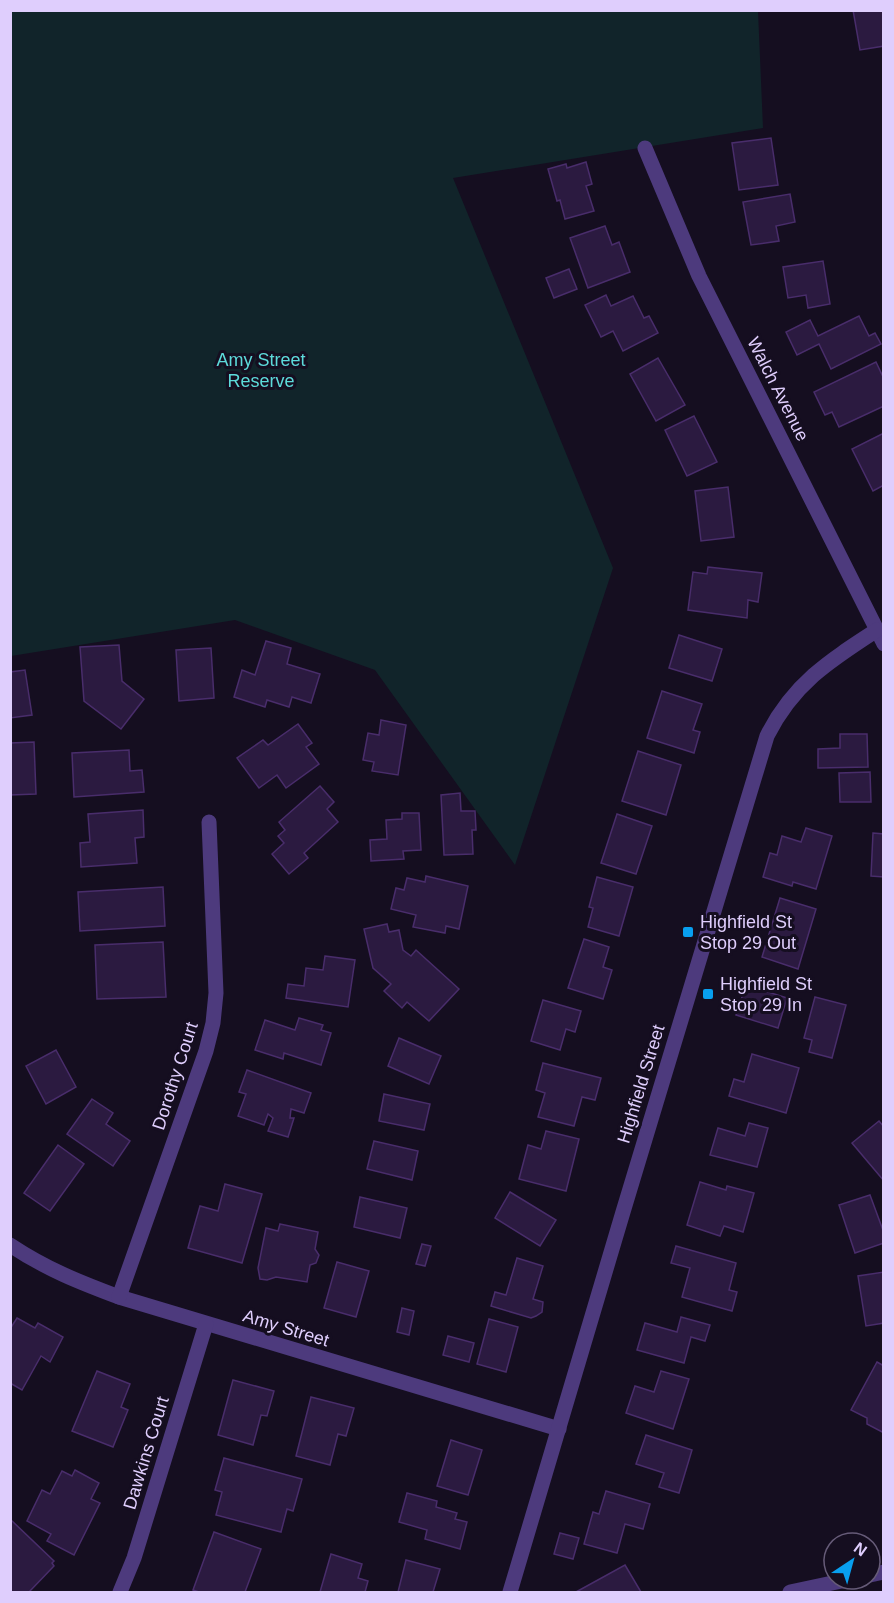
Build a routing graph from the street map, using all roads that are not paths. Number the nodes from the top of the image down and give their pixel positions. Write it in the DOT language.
graph roads {
  1 [pos="645,148"];
  2 [pos="876,630"];
  3 [pos="884,644"];
  4 [pos="209,822"];
  5 [pos="10,1245"];
  6 [pos="119,1297"];
  7 [pos="206,1324"];
  8 [pos="559,1429"];
  9 [pos="822,1586"];
  10 [pos="120,1593"];
  11 [pos="510,1593"];
  12 [pos="790,1593"];
  1 -- 2 [label="street, Walch Avenue"];
  2 -- 3 [label="street, Walch Avenue"];
  2 -- 8 [label="street, Highfield Street"];
  4 -- 6 [label="street, Dorothy Court"];
  5 -- 6 [label="street, Amy Street"];
  6 -- 7 [label="street, Amy Street"];
  7 -- 8 [label="street, Amy Street"];
  7 -- 10 [label="street, Dawkins Court"];
  8 -- 11 [label="street, Highfield Street"];
  9 -- 12 [label="street"];
}
